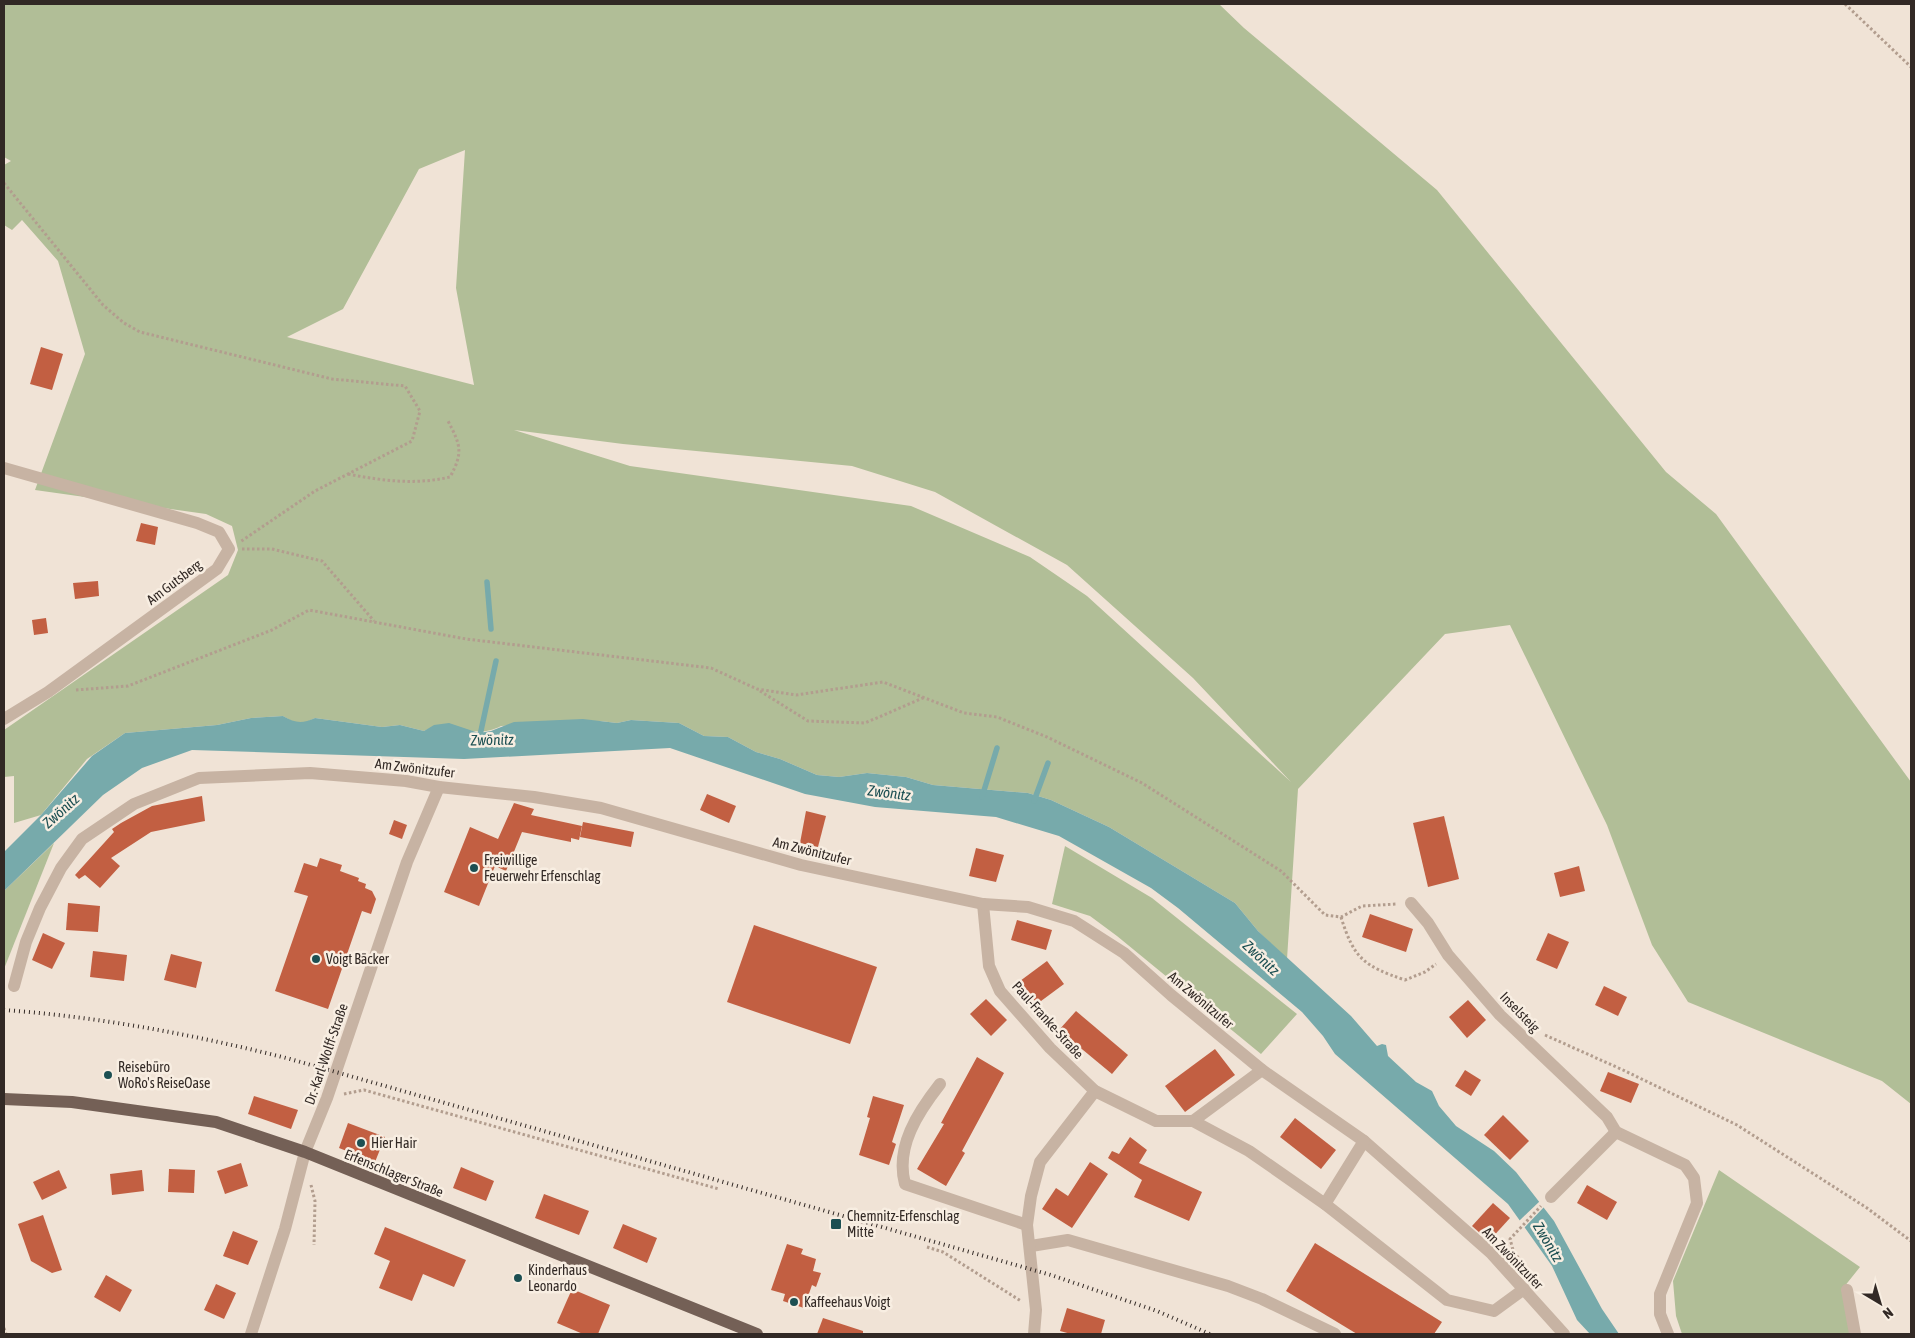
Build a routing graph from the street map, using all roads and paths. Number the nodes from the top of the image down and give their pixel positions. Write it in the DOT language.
graph roads {
  1 [pos="1845,4"];
  2 [pos="1911,68"];
  3 [pos="4,183"];
  4 [pos="448,420"];
  5 [pos="4,468"];
  6 [pos="348,474"];
  7 [pos="229,549"];
  8 [pos="374,622"];
  9 [pos="757,689"];
  10 [pos="48,692"];
  11 [pos="923,698"];
  12 [pos="4,719"];
  13 [pos="439,787"];
  14 [pos="1411,903"];
  15 [pos="983,904"];
  16 [pos="1341,917"];
  17 [pos="1448,955"];
  18 [pos="14,986"];
  19 [pos="1540,1033"];
  20 [pos="1262,1070"];
  21 [pos="940,1084"];
  22 [pos="1094,1091"];
  23 [pos="327,1098"];
  24 [pos="4,1099"];
  25 [pos="1193,1121"];
  26 [pos="1616,1132"];
  27 [pos="1364,1141"];
  28 [pos="305,1152"];
  29 [pos="313,1186"];
  30 [pos="719,1189"];
  31 [pos="1551,1197"];
  32 [pos="1325,1204"];
  33 [pos="1027,1225"];
  34 [pos="1911,1241"];
  35 [pos="314,1245"];
  36 [pos="1030,1246"];
  37 [pos="927,1247"];
  38 [pos="1524,1265"];
  39 [pos="1524,1289"];
  40 [pos="1847,1290"];
  41 [pos="1036,1310"];
  42 [pos="4,1328"];
  43 [pos="6,1334"];
  44 [pos="251,1334"];
  45 [pos="757,1334"];
  46 [pos="1034,1334"];
  47 [pos="1336,1334"];
  48 [pos="1564,1334"];
  49 [pos="1668,1334"];
  50 [pos="1855,1334"];
  1 -- 2 [label="path"];
  3 -- 6 [label="path"];
  4 -- 6 [label="path"];
  5 -- 7 [label="street"];
  6 -- 7 [label="path"];
  7 -- 8 [label="path"];
  7 -- 10 [label="street, Am Gutsberg"];
  8 -- 9 [label="path"];
  8 -- 10 [label="path"];
  9 -- 11 [label="path"];
  9 -- 11 [label="path"];
  10 -- 12 [label="street, Am Gutsberg"];
  11 -- 16 [label="path"];
  13 -- 15 [label="street, Am Zwönitzufer"];
  13 -- 18 [label="street, Am Zwönitzufer"];
  13 -- 23 [label="street, Dr.-Karl-Wolff-Straße"];
  14 -- 16 [label="path"];
  14 -- 17 [label="street, Inselsteig"];
  15 -- 20 [label="street, Am Zwönitzufer"];
  15 -- 22 [label="street, Paul-Franke-Straße"];
  16 -- 17 [label="path"];
  17 -- 26 [label="street, Inselsteig"];
  19 -- 34 [label="path"];
  20 -- 25 [label="street"];
  20 -- 27 [label="street, Am Zwönitzufer"];
  21 -- 33 [label="street"];
  22 -- 25 [label="street, Paul-Franke-Straße"];
  22 -- 33 [label="street"];
  23 -- 28 [label="street, Dr.-Karl-Wolff-Straße"];
  23 -- 30 [label="path"];
  24 -- 28 [label="main road, Erfenschlager Straße"];
  25 -- 32 [label="street"];
  26 -- 31 [label="street"];
  26 -- 49 [label="street, Inselsteig"];
  27 -- 32 [label="street"];
  27 -- 39 [label="street, Am Zwönitzufer"];
  28 -- 44 [label="street, Dr.-Karl-Wolff-Straße"];
  28 -- 45 [label="main road, Erfenschlager Straße"];
  29 -- 35 [label="path"];
  31 -- 38 [label="path"];
  32 -- 39 [label="street"];
  33 -- 36 [label="street"];
  36 -- 41 [label="street"];
  36 -- 47 [label="street"];
  37 -- 41 [label="path"];
  39 -- 48 [label="street, Am Zwönitzufer"];
  40 -- 50 [label="street"];
  41 -- 46 [label="street"];
  42 -- 43 [label="path"];
}
